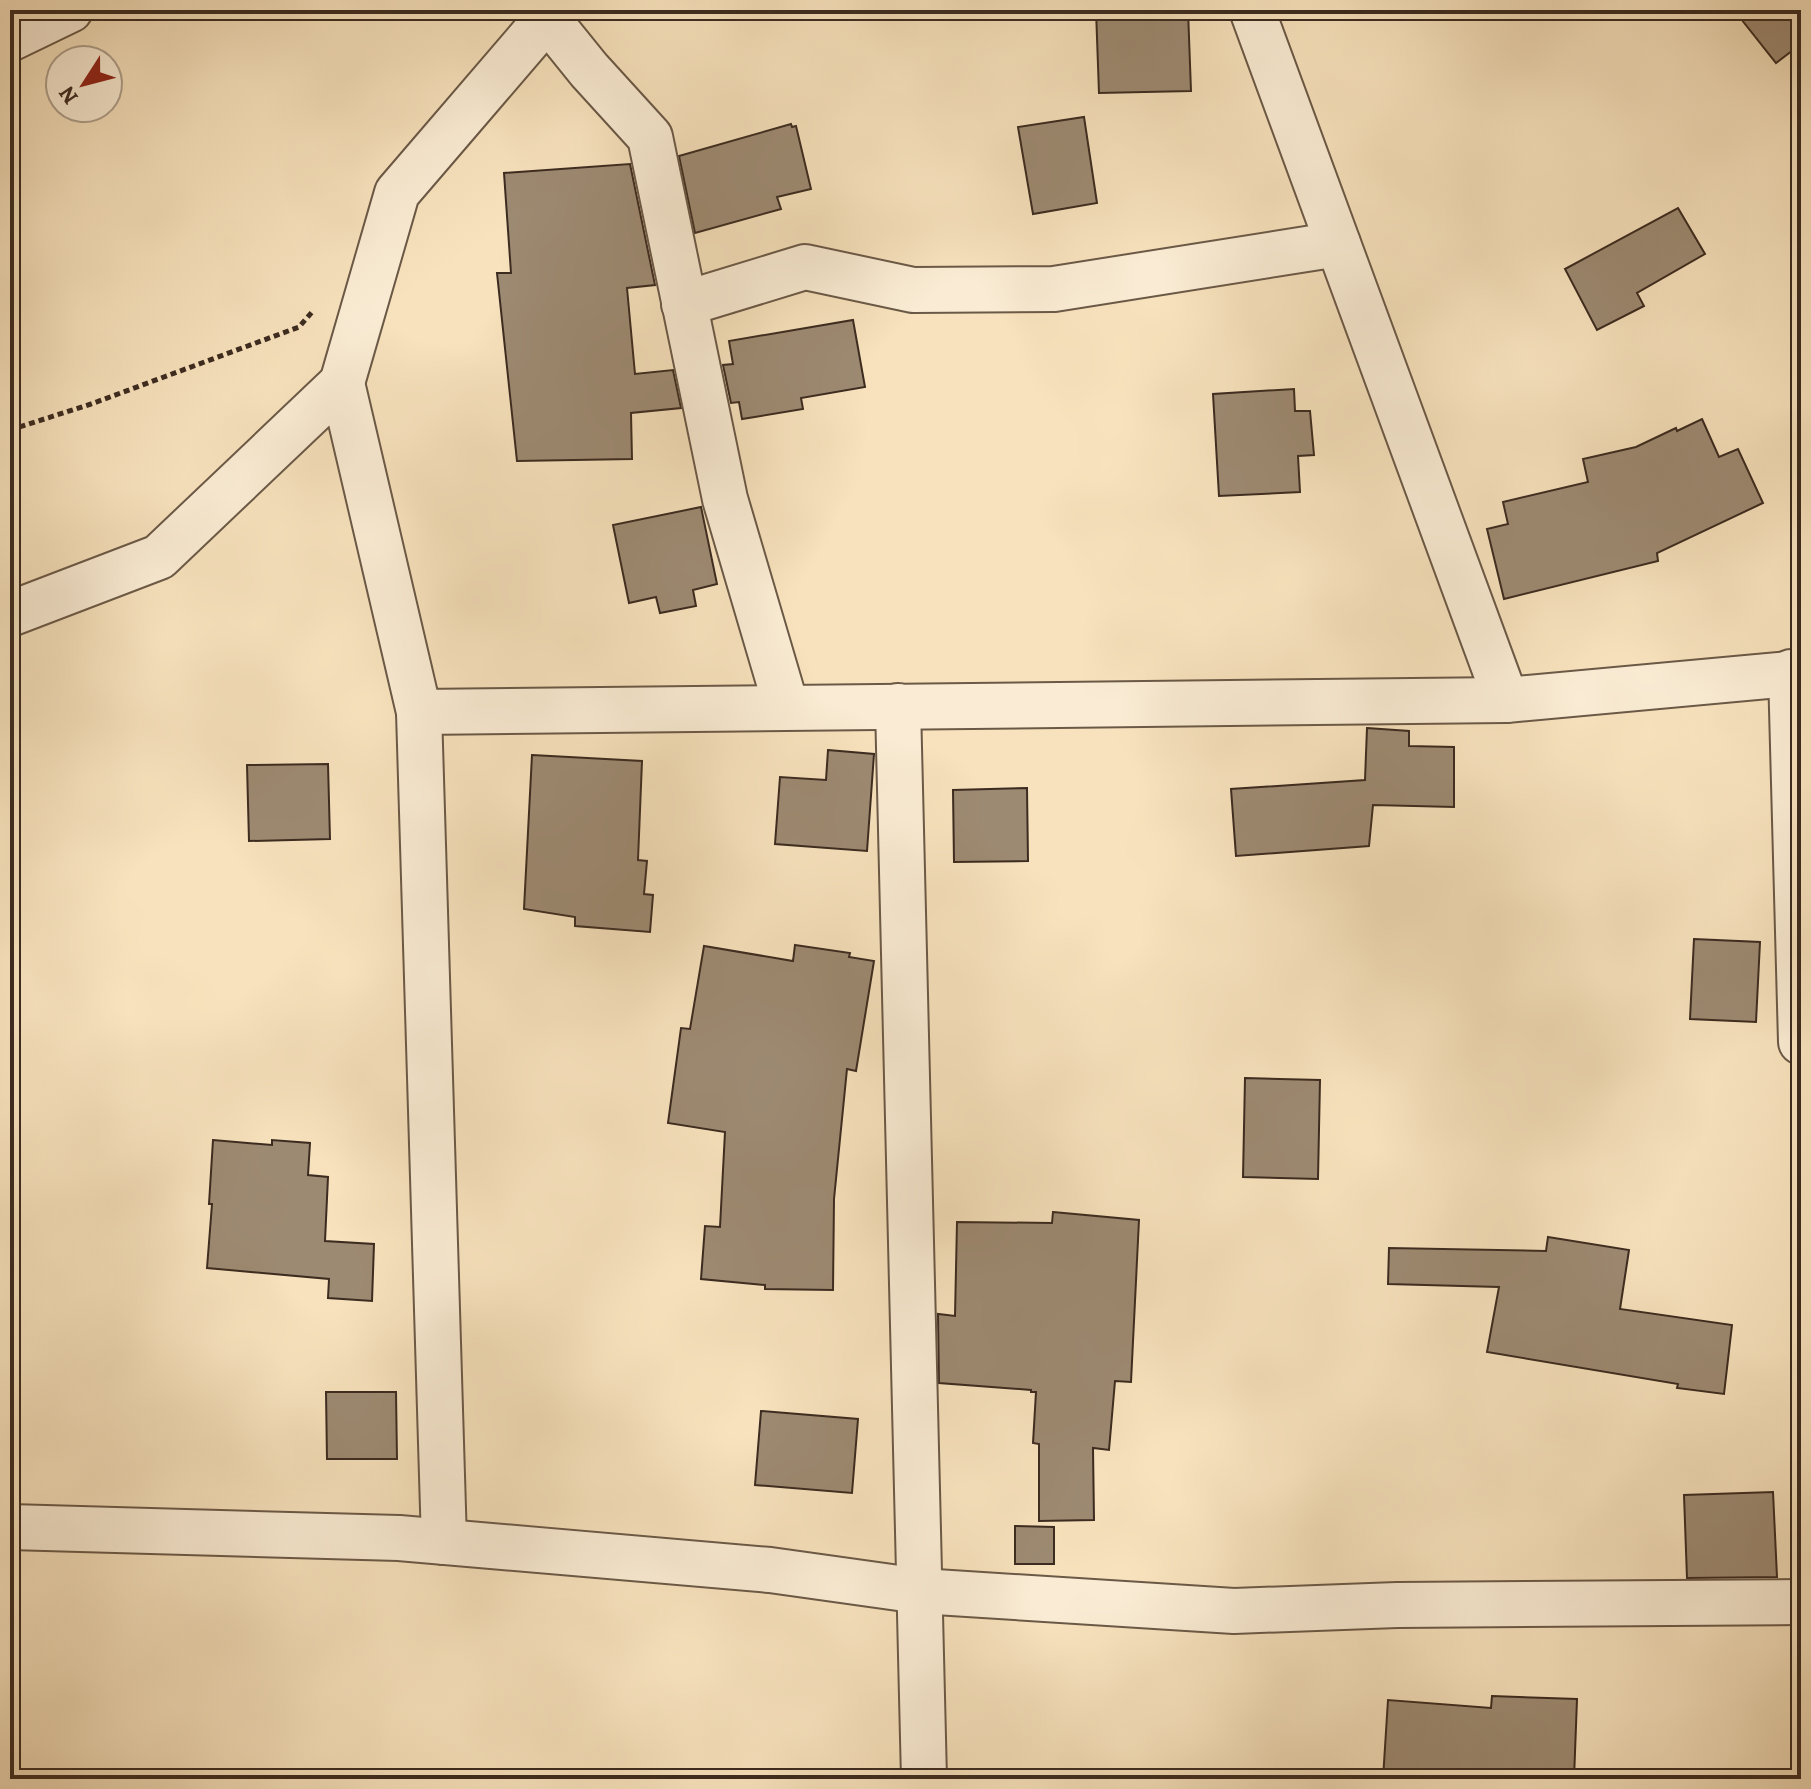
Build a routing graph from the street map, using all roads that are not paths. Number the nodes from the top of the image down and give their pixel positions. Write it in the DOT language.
graph roads {
  1 [pos="70,10"];
  2 [pos="1252,10"];
  3 [pos="551,14"];
  4 [pos="10,39"];
  5 [pos="1338,244"];
  6 [pos="684,304"];
  7 [pos="342,383"];
  8 [pos="10,614"];
  9 [pos="1796,672"];
  10 [pos="1506,700"];
  11 [pos="786,706"];
  12 [pos="898,706"];
  13 [pos="419,712"];
  14 [pos="1801,1042"];
  15 [pos="10,1527"];
  16 [pos="444,1542"];
  17 [pos="920,1591"];
  18 [pos="1801,1602"];
  19 [pos="924,1779"];
  1 -- 4 [label="street"];
  2 -- 5 [label="street"];
  3 -- 6 [label="street"];
  3 -- 7 [label="street"];
  5 -- 6 [label="street"];
  5 -- 10 [label="street"];
  6 -- 11 [label="street"];
  7 -- 8 [label="street"];
  7 -- 13 [label="street"];
  9 -- 10 [label="street"];
  9 -- 14 [label="street"];
  10 -- 12 [label="street"];
  11 -- 12 [label="street"];
  11 -- 13 [label="street"];
  12 -- 17 [label="street"];
  13 -- 16 [label="street"];
  15 -- 16 [label="street"];
  16 -- 17 [label="street"];
  17 -- 18 [label="street"];
  17 -- 19 [label="street"];
}
